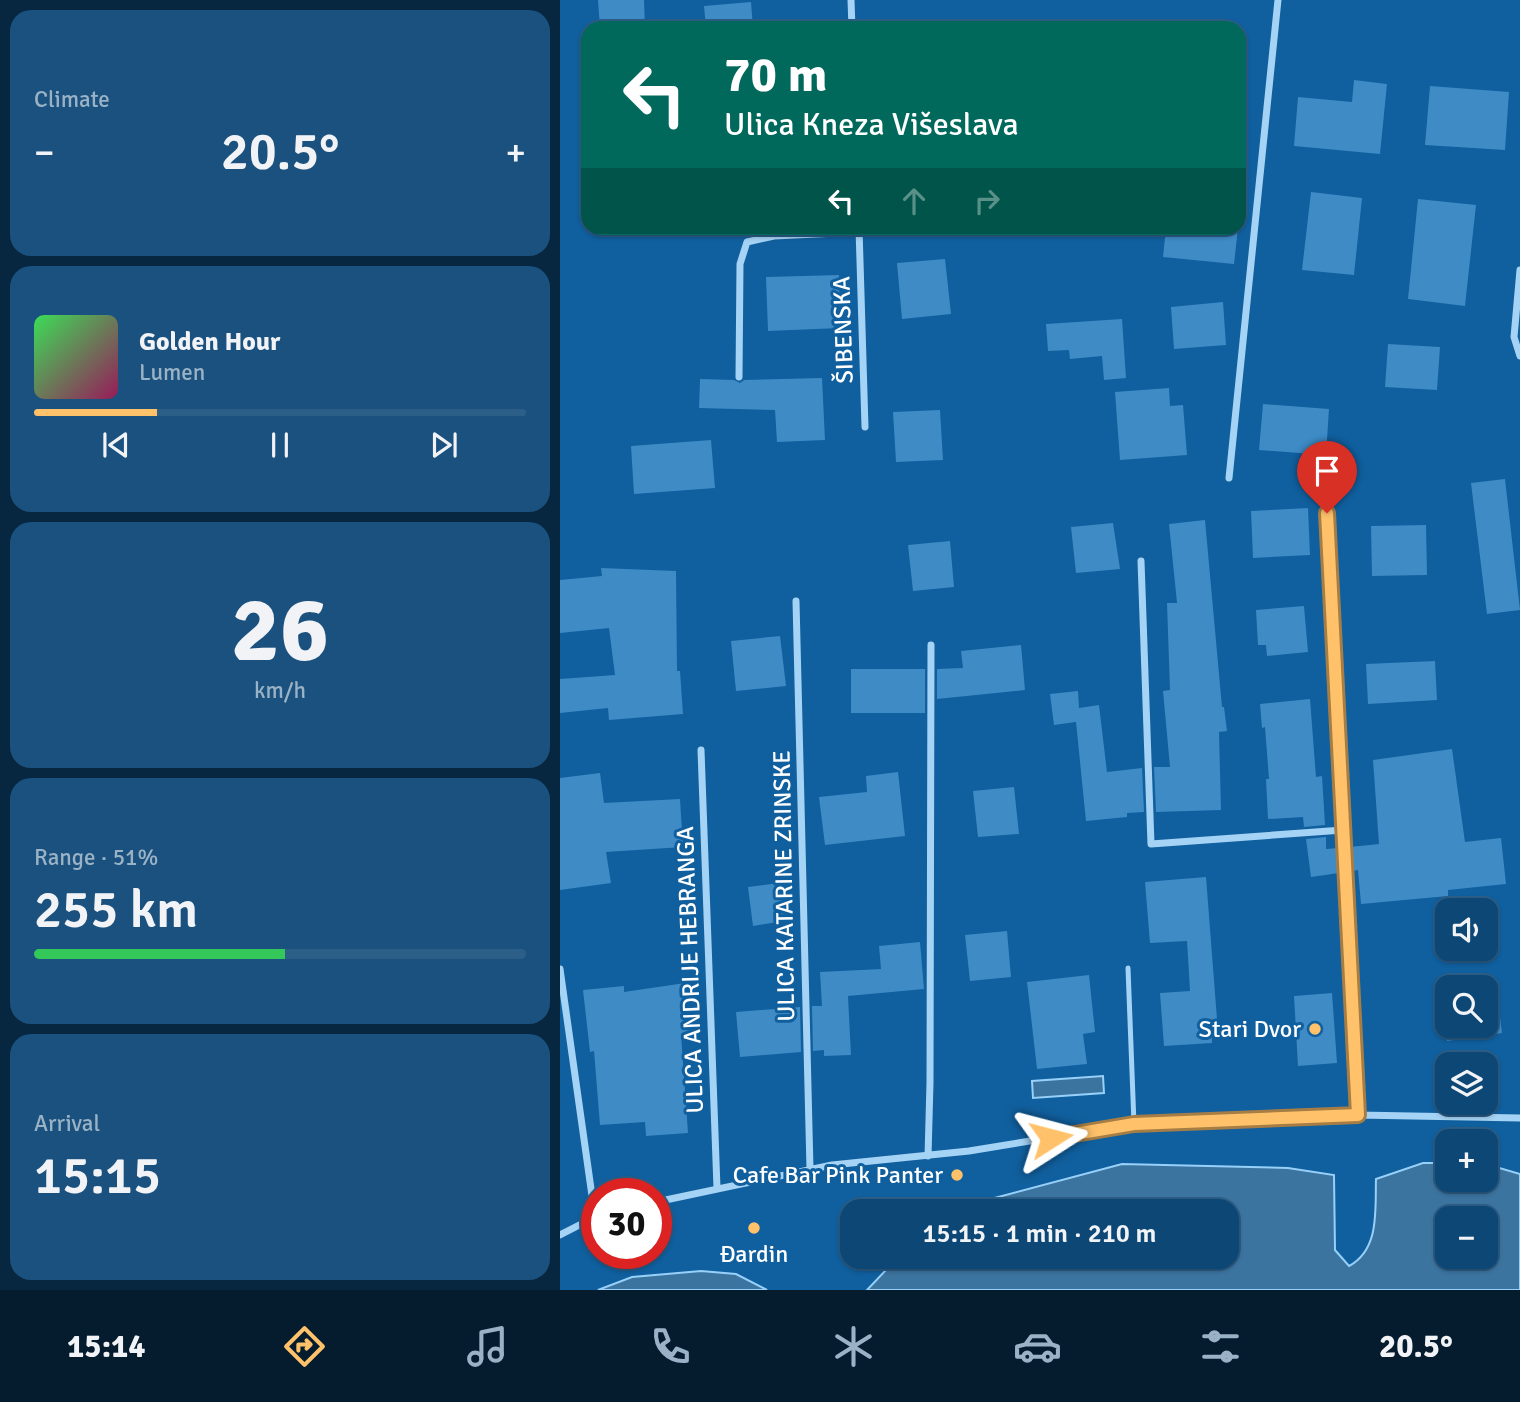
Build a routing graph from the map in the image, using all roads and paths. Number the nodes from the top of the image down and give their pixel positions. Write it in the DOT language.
graph roads {
  1 [pos="851,0"];
  2 [pos="1278,0"];
  3 [pos="852,21"];
  4 [pos="788,235"];
  5 [pos="859,235"];
  6 [pos="1520,270"];
  7 [pos="1520,356"];
  8 [pos="739,377"];
  9 [pos="865,427"];
  10 [pos="1229,478"];
  11 [pos="1327,513"];
  12 [pos="1141,561"];
  13 [pos="796,601"];
  14 [pos="931,645"];
  15 [pos="701,750"];
  16 [pos="1343,830"];
  17 [pos="1128,968"];
  18 [pos="560,969"];
  19 [pos="1358,1115"];
  20 [pos="1520,1118"];
  21 [pos="1134,1124"];
  22 [pos="928,1156"];
  23 [pos="810,1169"];
  24 [pos="590,1178"];
  25 [pos="717,1188"];
  26 [pos="672,1198"];
  27 [pos="581,1224"];
  28 [pos="560,1235"];
  1 -- 3 [label="street"];
  2 -- 10 [label="street"];
  4 -- 8 [label="street, ŠIBENSKA"];
  5 -- 9 [label="street, ŠIBENSKA"];
  6 -- 7 [label="street"];
  11 -- 16 [label="street"];
  12 -- 16 [label="street"];
  13 -- 23 [label="street, ULICA KATARINE ZRINSKE"];
  14 -- 22 [label="street"];
  15 -- 25 [label="street, ULICA ANDRIJE HEBRANGA"];
  16 -- 19 [label="street"];
  17 -- 21 [label="lane"];
  18 -- 24 [label="street"];
  19 -- 20 [label="street"];
  19 -- 21 [label="street"];
  21 -- 22 [label="street"];
  22 -- 23 [label="street"];
  23 -- 25 [label="street"];
  25 -- 26 [label="street"];
  27 -- 28 [label="street"];
}
